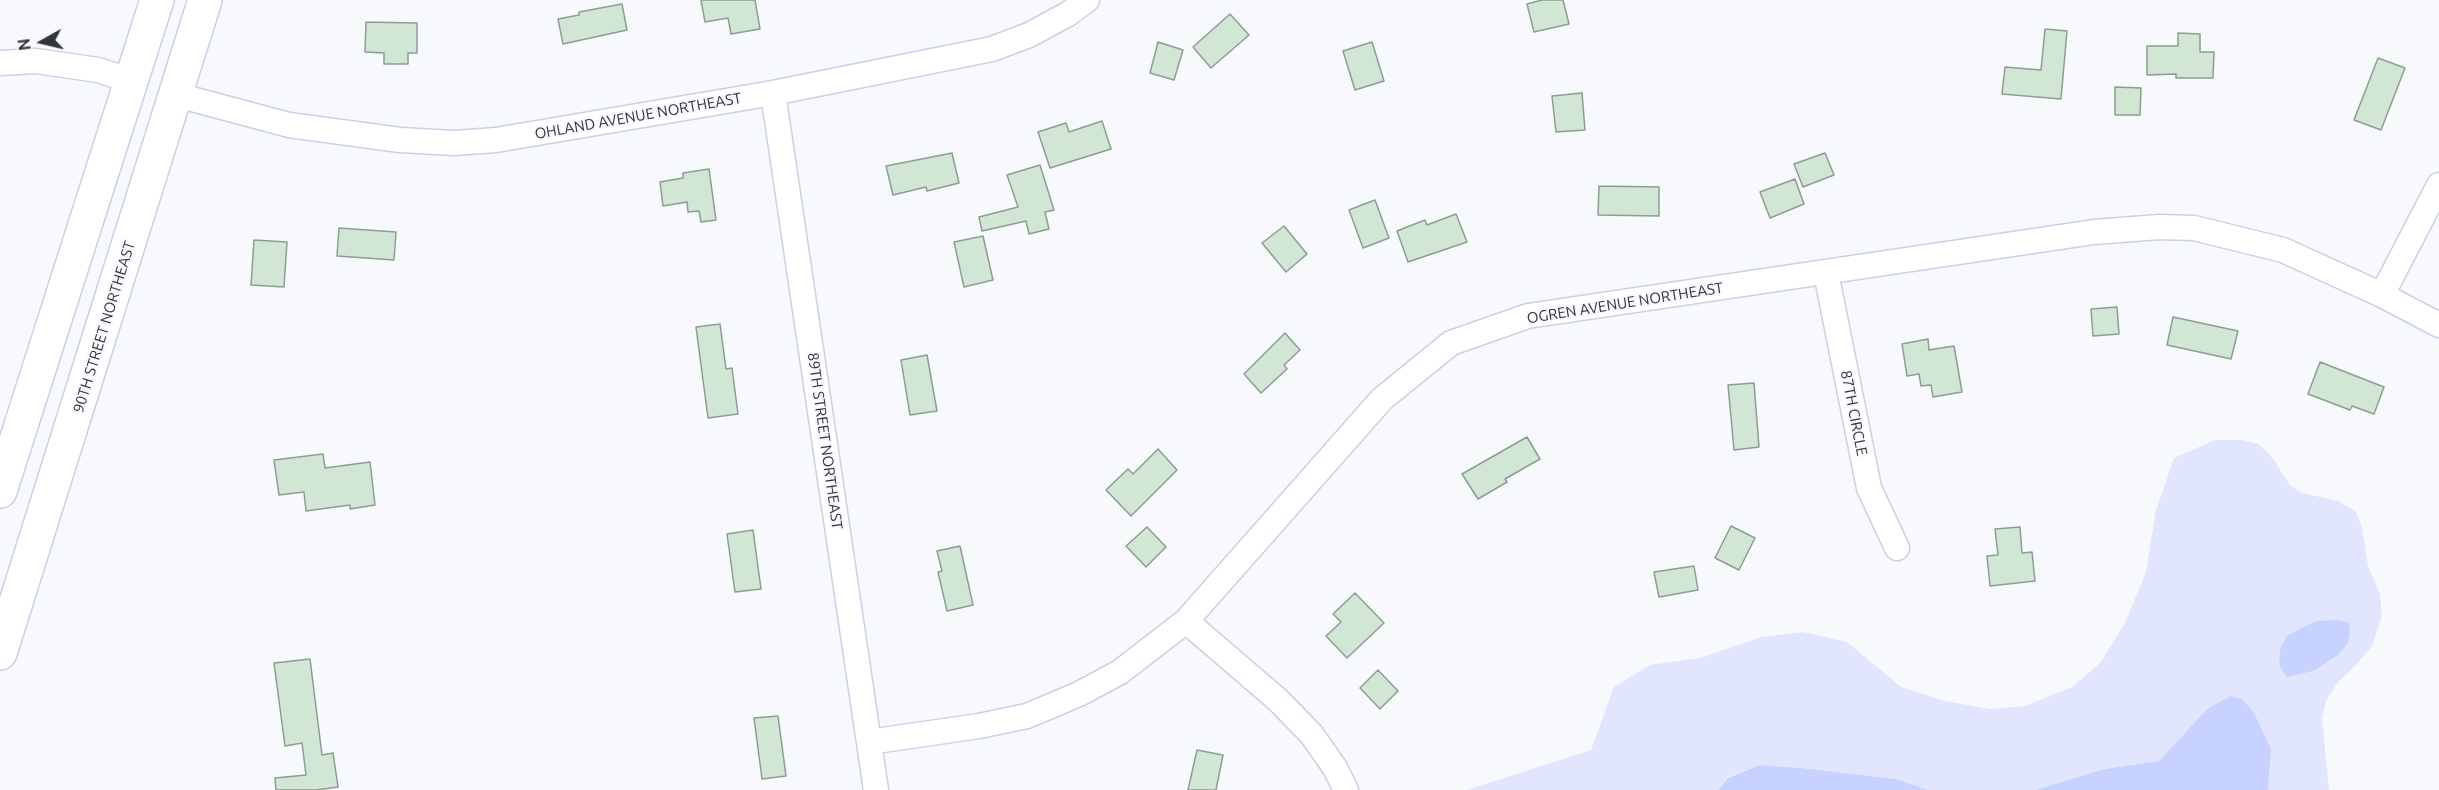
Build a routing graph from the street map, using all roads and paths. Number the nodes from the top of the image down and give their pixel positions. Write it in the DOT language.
graph roads {
  1 [pos="157,0"];
  2 [pos="205,0"];
  3 [pos="1087,0"];
  4 [pos="146,37"];
  5 [pos="0,63"];
  6 [pos="179,88"];
  7 [pos="129,90"];
  8 [pos="773,93"];
  9 [pos="161,146"];
  10 [pos="2439,185"];
  11 [pos="1826,273"];
  12 [pos="2382,295"];
  13 [pos="2439,325"];
  14 [pos="0,491"];
  15 [pos="1897,548"];
  16 [pos="1186,621"];
  17 [pos="0,653"];
  18 [pos="869,742"];
  19 [pos="876,790"];
  20 [pos="1346,790"];
  1 -- 4 [label="main road"];
  2 -- 6 [label="main road, 90TH STREET NORTHEAST"];
  3 -- 8 [label="street, OHLAND AVENUE NORTHEAST"];
  4 -- 6 [label="main road"];
  4 -- 7 [label="main road"];
  5 -- 7 [label="street"];
  6 -- 8 [label="street, OHLAND AVENUE NORTHEAST"];
  6 -- 9 [label="main road, 90TH STREET NORTHEAST"];
  7 -- 9 [label="main road"];
  7 -- 14 [label="main road"];
  8 -- 18 [label="street, 89TH STREET NORTHEAST"];
  9 -- 17 [label="main road, 90TH STREET NORTHEAST"];
  10 -- 12 [label="street"];
  11 -- 12 [label="street, OGREN AVENUE NORTHEAST"];
  11 -- 15 [label="street, 87TH CIRCLE"];
  11 -- 16 [label="street, OGREN AVENUE NORTHEAST"];
  12 -- 13 [label="street, OGREN AVENUE NORTHEAST"];
  16 -- 18 [label="street, OGREN AVENUE NORTHEAST"];
  16 -- 20 [label="street"];
  18 -- 19 [label="street, 89TH STREET NORTHEAST"];
}
